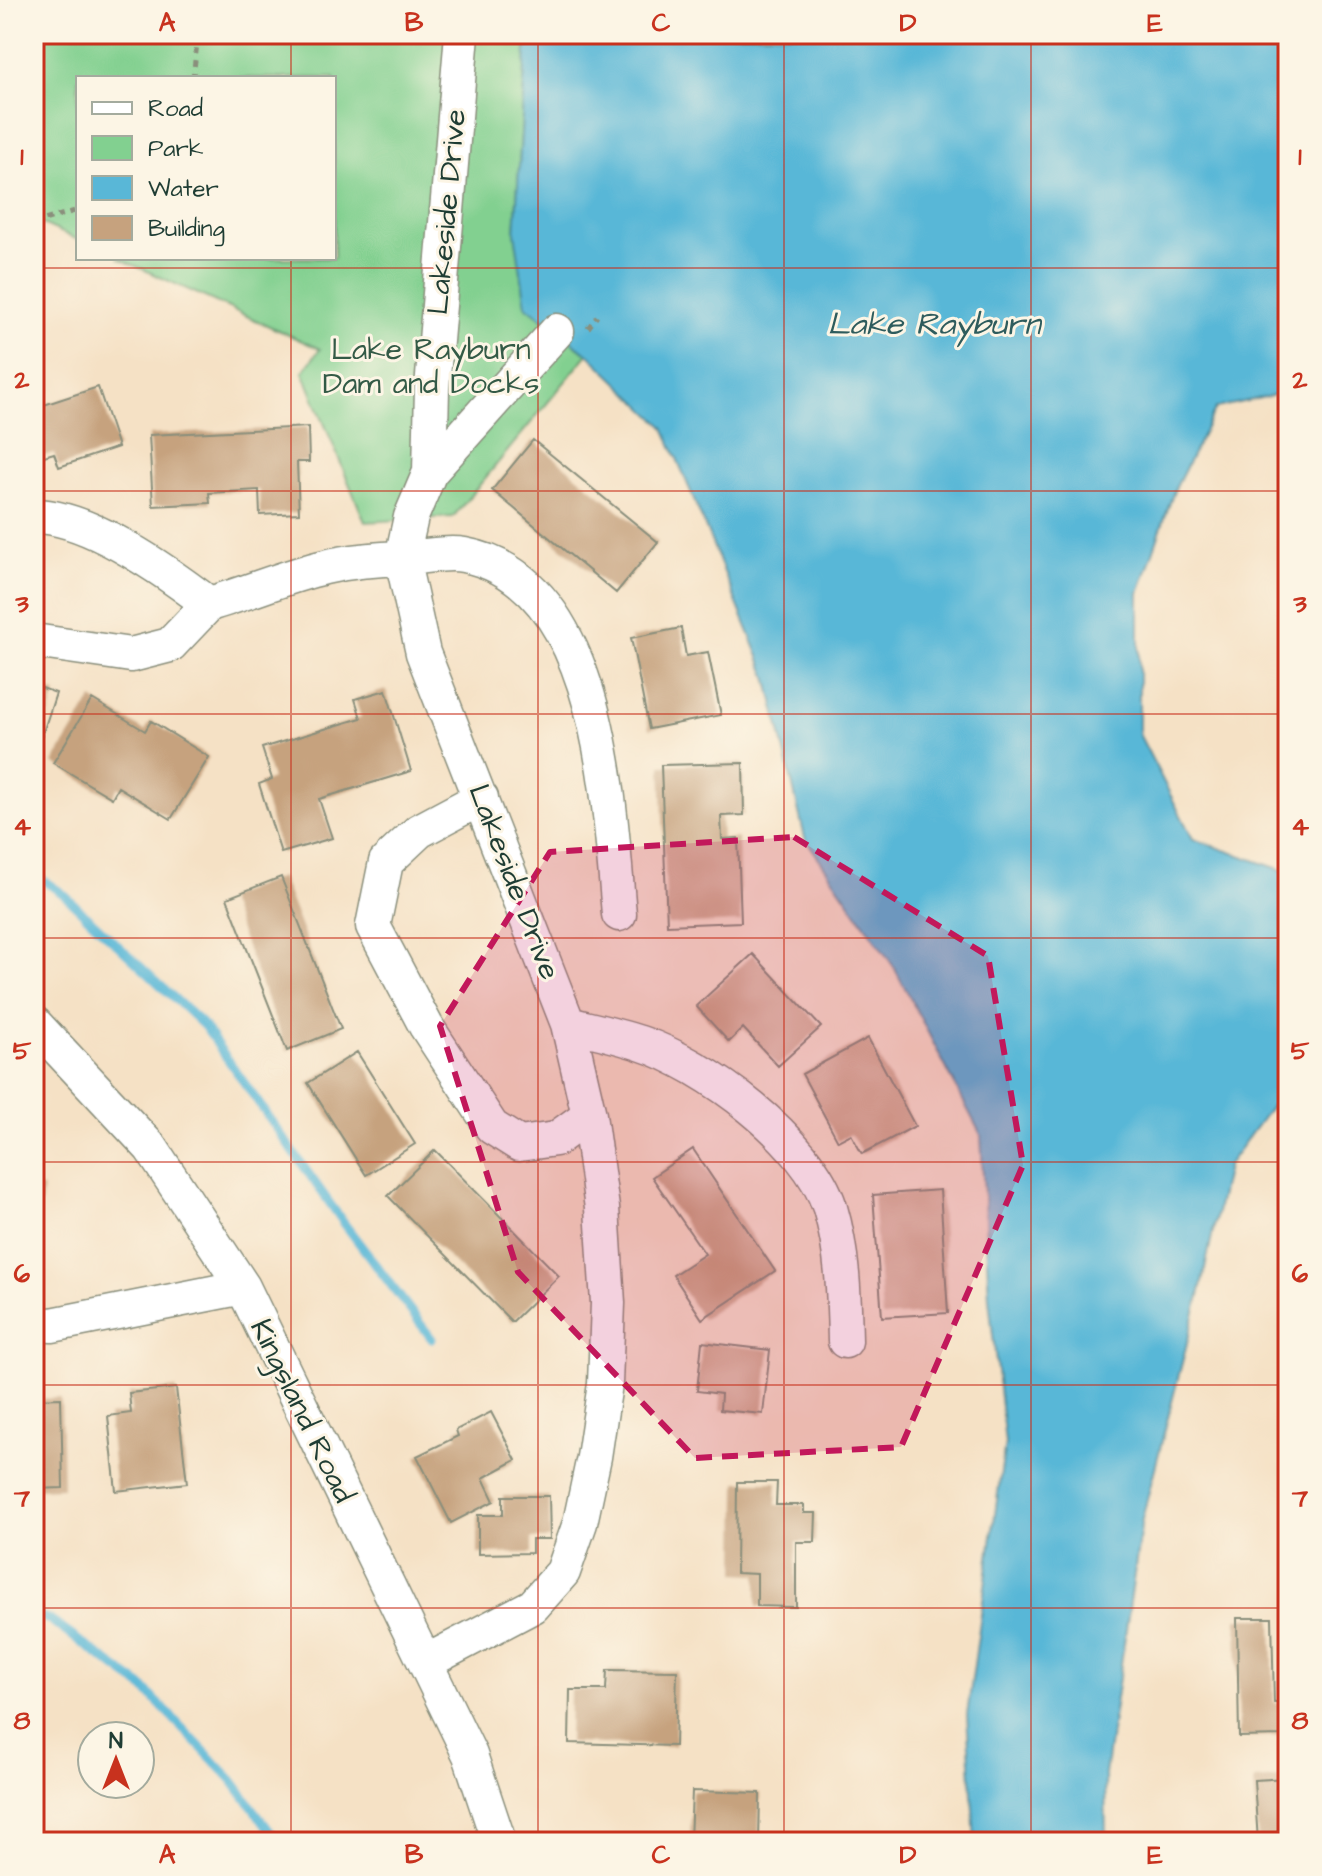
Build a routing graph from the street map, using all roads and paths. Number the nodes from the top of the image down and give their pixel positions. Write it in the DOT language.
graph roads {
  1 [pos="198,34"];
  2 [pos="462,34"];
  3 [pos="193,76"];
  4 [pos="76,211"];
  5 [pos="34,223"];
  6 [pos="557,331"];
  7 [pos="430,472"];
  8 [pos="34,516"];
  9 [pos="402,558"];
  10 [pos="209,604"];
  11 [pos="34,641"];
  12 [pos="481,798"];
  13 [pos="619,914"];
  14 [pos="34,1023"];
  15 [pos="568,1024"];
  16 [pos="589,1115"];
  17 [pos="243,1287"];
  18 [pos="34,1324"];
  19 [pos="845,1341"];
  20 [pos="426,1662"];
  21 [pos="499,1842"];
  1 -- 3 [label="path"];
  2 -- 7 [label="street, Lakeside Drive"];
  4 -- 5 [label="path"];
  6 -- 7 [label="street"];
  7 -- 9 [label="street, Lakeside Drive"];
  8 -- 10 [label="street"];
  9 -- 10 [label="street"];
  9 -- 12 [label="street, Lakeside Drive"];
  9 -- 13 [label="street"];
  10 -- 11 [label="street"];
  12 -- 15 [label="street, Lakeside Drive"];
  12 -- 16 [label="street"];
  14 -- 17 [label="street, Kingsland Road"];
  15 -- 16 [label="street, Lakeside Drive"];
  15 -- 19 [label="street"];
  16 -- 20 [label="street, Lakeside Drive"];
  17 -- 18 [label="street"];
  17 -- 20 [label="street, Kingsland Road"];
  20 -- 21 [label="street, Kingsland Road"];
}
